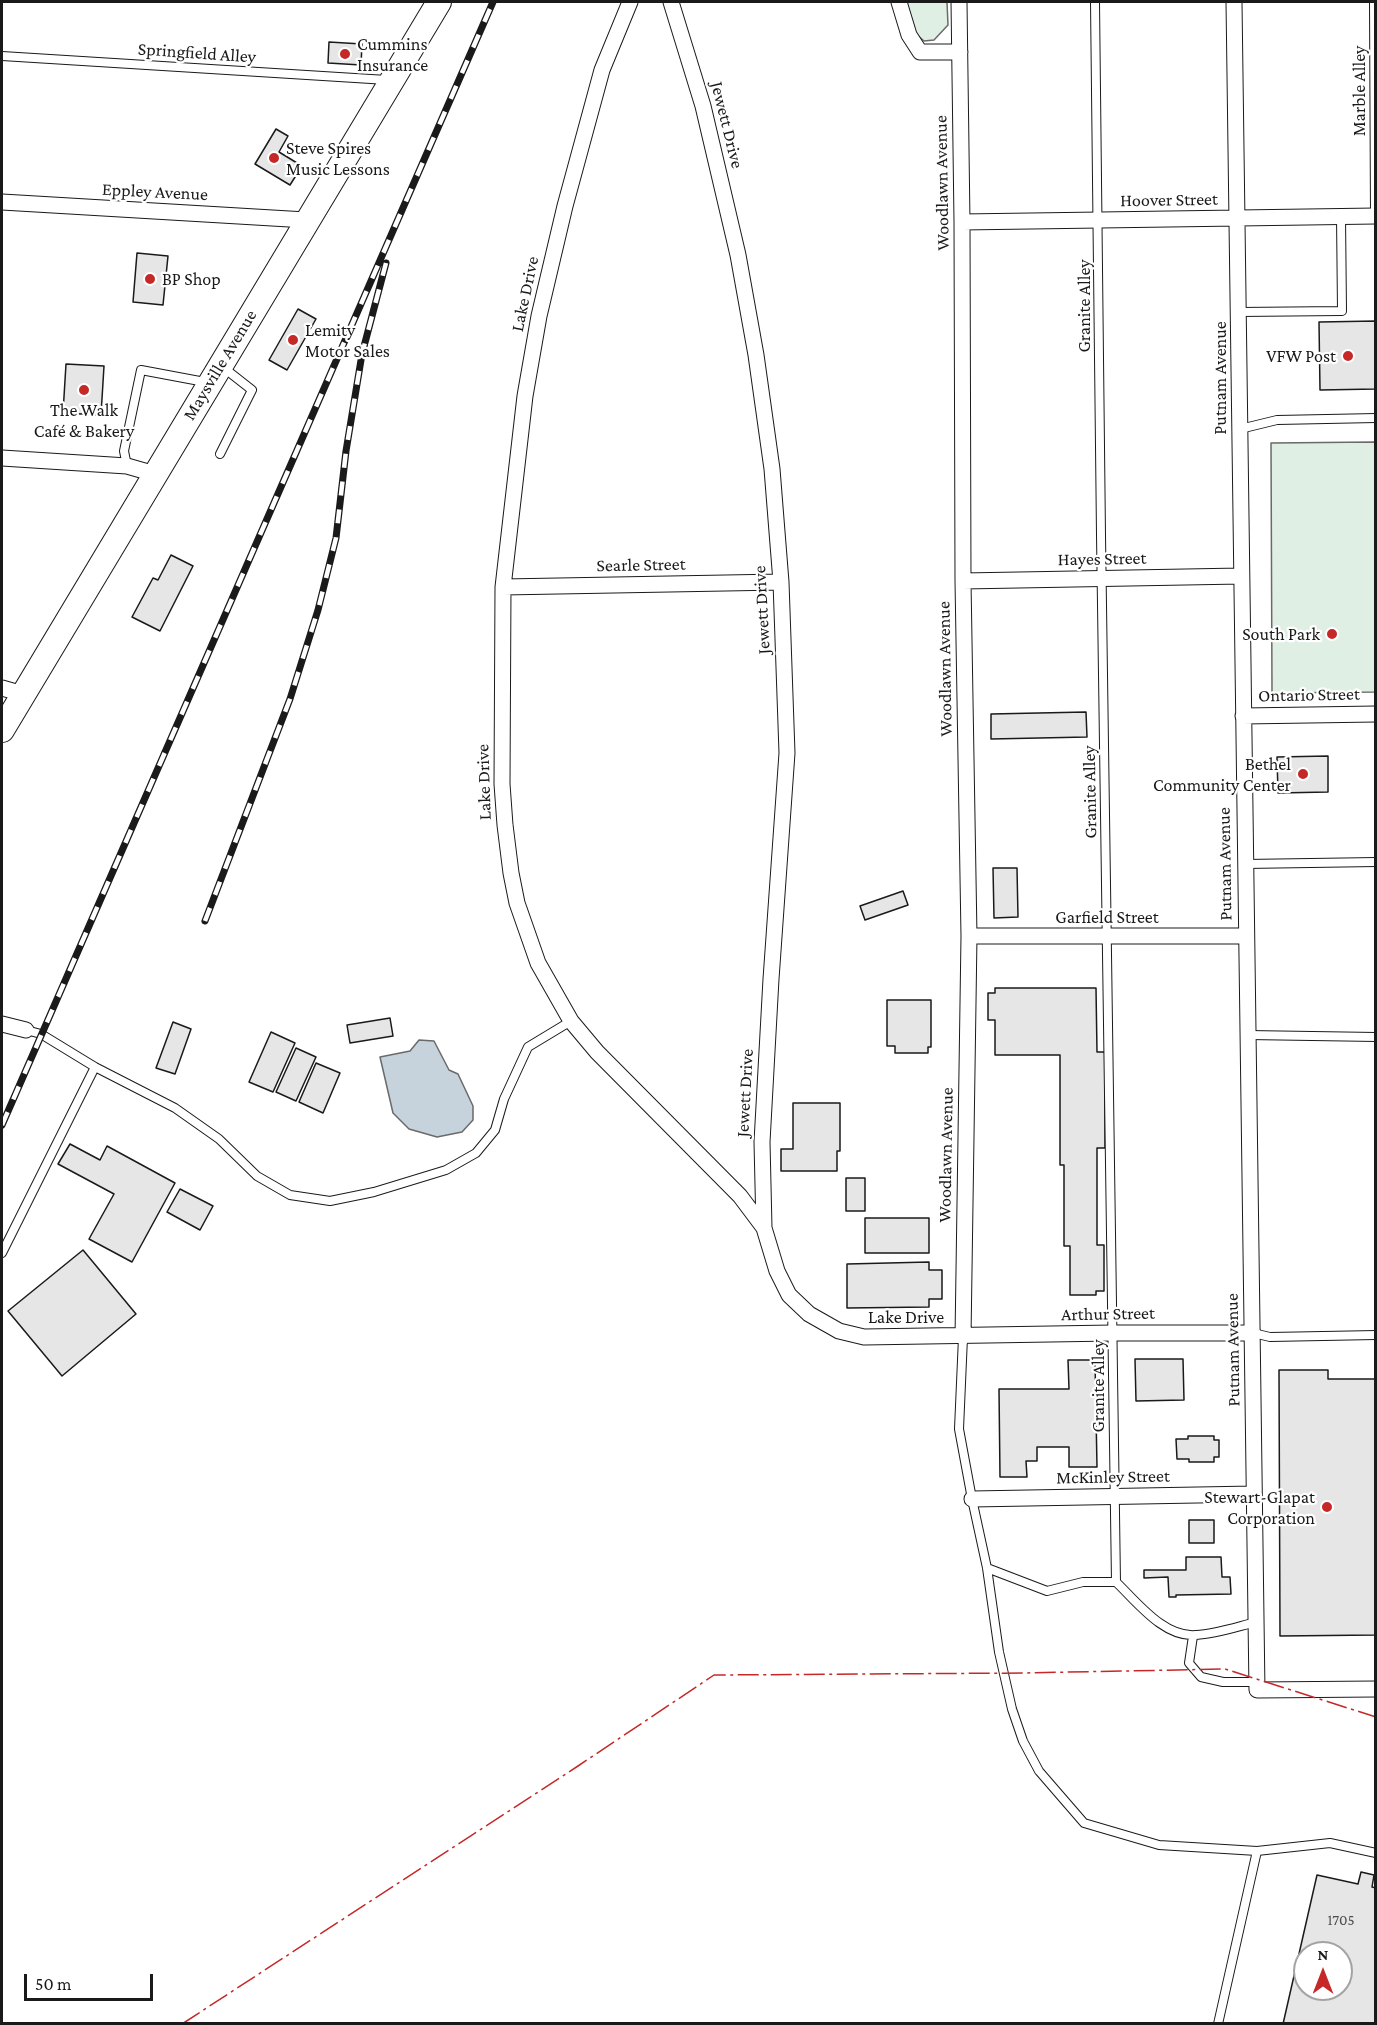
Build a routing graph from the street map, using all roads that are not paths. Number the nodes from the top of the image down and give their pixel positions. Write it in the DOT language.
graph roads {
  1 [pos="439,2"];
  2 [pos="630,2"];
  3 [pos="671,2"];
  4 [pos="899,2"];
  5 [pos="959,2"];
  6 [pos="1095,2"];
  7 [pos="1234,2"];
  8 [pos="1374,2"];
  9 [pos="960,52"];
  10 [pos="2,56"];
  11 [pos="391,80"];
  12 [pos="2,202"];
  13 [pos="1341,216"];
  14 [pos="1375,216"];
  15 [pos="1238,218"];
  16 [pos="306,220"];
  17 [pos="1098,220"];
  18 [pos="962,222"];
  19 [pos="1239,312"];
  20 [pos="215,374"];
  21 [pos="1376,418"];
  22 [pos="1240,429"];
  23 [pos="220,454"];
  24 [pos="2,458"];
  25 [pos="127,466"];
  26 [pos="155,474"];
  27 [pos="1241,576"];
  28 [pos="1101,579"];
  29 [pos="963,581"];
  30 [pos="781,582"];
  31 [pos="503,587"];
  32 [pos="12,691"];
  33 [pos="1376,714"];
  34 [pos="1242,716"];
  35 [pos="2,730"];
  36 [pos="1376,862"];
  37 [pos="1245,864"];
  38 [pos="969,936"];
  39 [pos="1246,936"];
  40 [pos="1107,937"];
  41 [pos="571,1021"];
  42 [pos="2,1024"];
  43 [pos="26,1030"];
  44 [pos="1247,1035"];
  45 [pos="1376,1037"];
  46 [pos="94,1067"];
  47 [pos="764,1228"];
  48 [pos="2,1253"];
  49 [pos="1113,1333"];
  50 [pos="1253,1333"];
  51 [pos="1376,1335"];
  52 [pos="963,1337"];
  53 [pos="1254,1494"];
  54 [pos="1114,1496"];
  55 [pos="972,1499"];
  56 [pos="987,1568"];
  57 [pos="1116,1582"];
  58 [pos="1256,1622"];
  59 [pos="1193,1636"];
  60 [pos="1257,1686"];
  61 [pos="1376,1689"];
  62 [pos="1257,1851"];
  63 [pos="1376,1852"];
  64 [pos="1218,2024"];
  1 -- 11 [label="main road, Maysville Avenue"];
  2 -- 31 [label="street, Lake Drive"];
  3 -- 30 [label="street, Jewett Drive"];
  4 -- 9 [label="street"];
  5 -- 9 [label="street, Woodlawn Avenue"];
  6 -- 17 [label="lane, Granite Alley"];
  7 -- 15 [label="street, Putnam Avenue"];
  8 -- 14 [label="lane, Marble Alley"];
  9 -- 18 [label="street, Woodlawn Avenue"];
  10 -- 11 [label="lane, Springfield Alley"];
  11 -- 16 [label="main road, Maysville Avenue"];
  12 -- 16 [label="street, Eppley Avenue"];
  13 -- 14 [label="street, Hoover Street"];
  13 -- 15 [label="street, Hoover Street"];
  13 -- 19 [label="lane"];
  15 -- 17 [label="street, Hoover Street"];
  15 -- 19 [label="street, Putnam Avenue"];
  16 -- 20 [label="main road, Maysville Avenue"];
  17 -- 18 [label="street, Hoover Street"];
  17 -- 28 [label="lane, Granite Alley"];
  18 -- 29 [label="street, Woodlawn Avenue"];
  19 -- 22 [label="street, Putnam Avenue"];
  20 -- 23 [label="lane"];
  20 -- 25 [label="lane"];
  20 -- 26 [label="main road, Maysville Avenue"];
  21 -- 22 [label="lane"];
  22 -- 27 [label="street, Putnam Avenue"];
  24 -- 25 [label="street"];
  25 -- 26 [label="street"];
  26 -- 32 [label="main road, Maysville Avenue"];
  27 -- 28 [label="street, Hayes Street"];
  27 -- 34 [label="street, Putnam Avenue"];
  28 -- 29 [label="street, Hayes Street"];
  28 -- 40 [label="lane, Granite Alley"];
  29 -- 38 [label="street, Woodlawn Avenue"];
  30 -- 31 [label="street, Searle Street"];
  30 -- 47 [label="street, Jewett Drive"];
  31 -- 41 [label="street, Lake Drive"];
  32 -- 35 [label="main road, Maysville Avenue"];
  33 -- 34 [label="street, Ontario Street"];
  34 -- 37 [label="street, Putnam Avenue"];
  36 -- 37 [label="lane"];
  37 -- 39 [label="street, Putnam Avenue"];
  38 -- 40 [label="street, Garfield Street"];
  38 -- 52 [label="street, Woodlawn Avenue"];
  39 -- 40 [label="street, Garfield Street"];
  39 -- 44 [label="street, Putnam Avenue"];
  40 -- 49 [label="lane, Granite Alley"];
  41 -- 46 [label="lane"];
  41 -- 47 [label="street, Lake Drive"];
  42 -- 43 [label="street"];
  43 -- 46 [label="lane"];
  44 -- 45 [label="lane"];
  44 -- 50 [label="street, Putnam Avenue"];
  46 -- 48 [label="lane"];
  47 -- 52 [label="street, Lake Drive"];
  49 -- 50 [label="street, Arthur Street"];
  49 -- 52 [label="street, Arthur Street"];
  49 -- 54 [label="lane, Granite Alley"];
  50 -- 51 [label="lane"];
  50 -- 53 [label="street, Putnam Avenue"];
  52 -- 55 [label="lane"];
  53 -- 54 [label="street, McKinley Street"];
  53 -- 58 [label="street, Putnam Avenue"];
  54 -- 55 [label="street, McKinley Street"];
  54 -- 57 [label="lane, Granite Alley"];
  55 -- 56 [label="lane"];
  56 -- 57 [label="lane"];
  56 -- 62 [label="lane"];
  57 -- 59 [label="lane"];
  58 -- 59 [label="lane"];
  58 -- 60 [label="street, Putnam Avenue"];
  59 -- 60 [label="lane"];
  60 -- 61 [label="street"];
  62 -- 63 [label="lane"];
  62 -- 64 [label="lane"];
}
